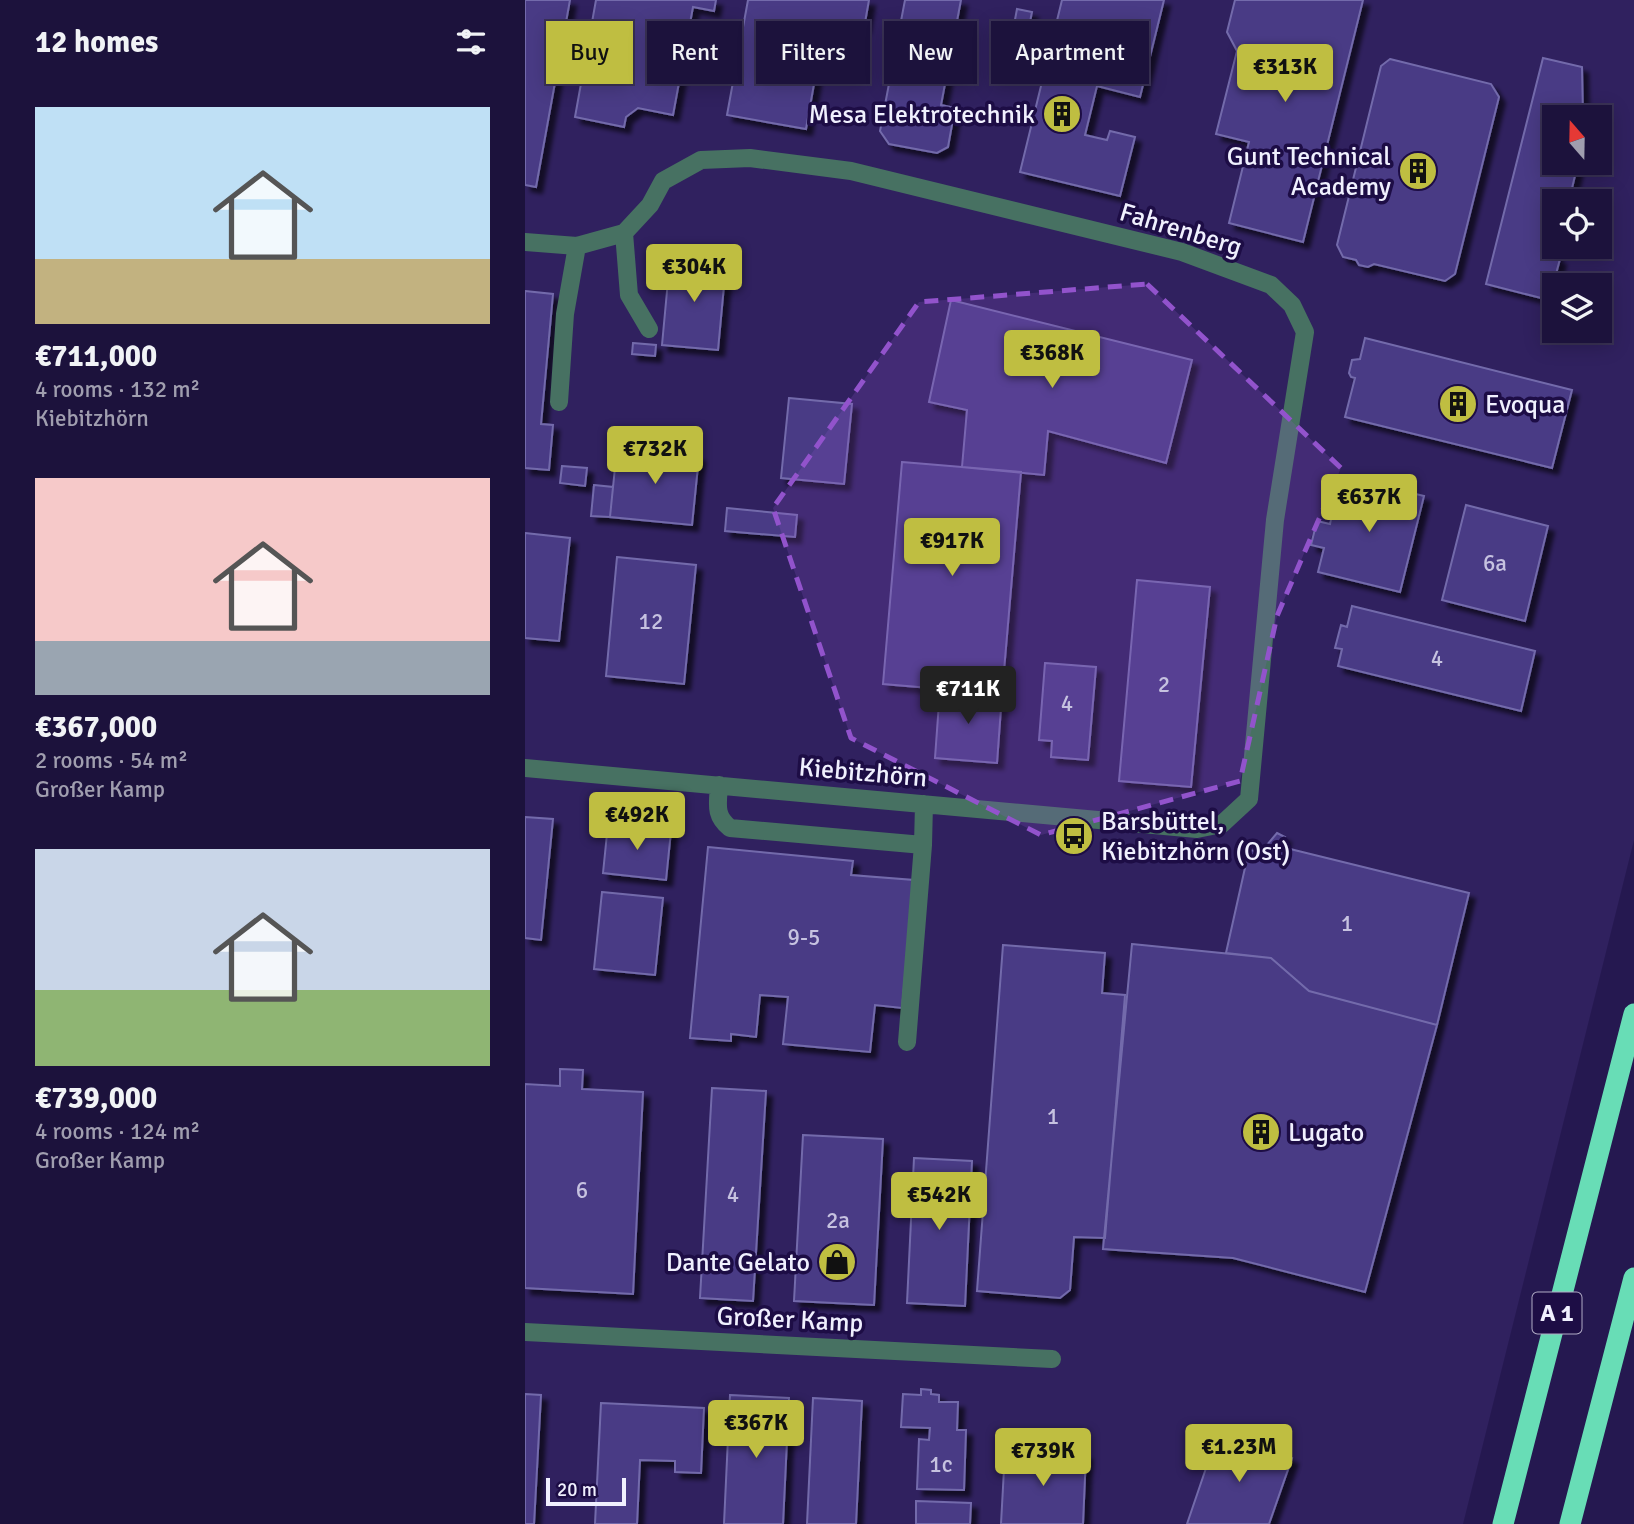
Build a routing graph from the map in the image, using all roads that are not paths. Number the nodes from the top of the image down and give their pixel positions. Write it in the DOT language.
graph roads {
  1 [pos="625,233"];
  2 [pos="525,242"];
  3 [pos="577,246"];
  4 [pos="649,329"];
  5 [pos="559,402"];
  6 [pos="525,768"];
  7 [pos="719,785"];
  8 [pos="924,804"];
  9 [pos="1197,829"];
  10 [pos="923,845"];
  11 [pos="1634,1014"];
  12 [pos="907,1042"];
  13 [pos="1634,1278"];
  14 [pos="525,1332"];
  15 [pos="1052,1359"];
  16 [pos="1503,1524"];
  17 [pos="1570,1524"];
  1 -- 3 [label="street"];
  1 -- 4 [label="street"];
  1 -- 9 [label="street, Fahrenberg"];
  2 -- 3 [label="street"];
  3 -- 5 [label="street"];
  6 -- 7 [label="street, Kiebitzhörn"];
  7 -- 8 [label="street, Kiebitzhörn"];
  7 -- 10 [label="street"];
  8 -- 9 [label="street, Kiebitzhörn"];
  8 -- 10 [label="street"];
  10 -- 12 [label="street"];
  11 -- 16 [label="highway, A 1"];
  13 -- 17 [label="highway, A 1"];
  14 -- 15 [label="street, Großer Kamp"];
}
